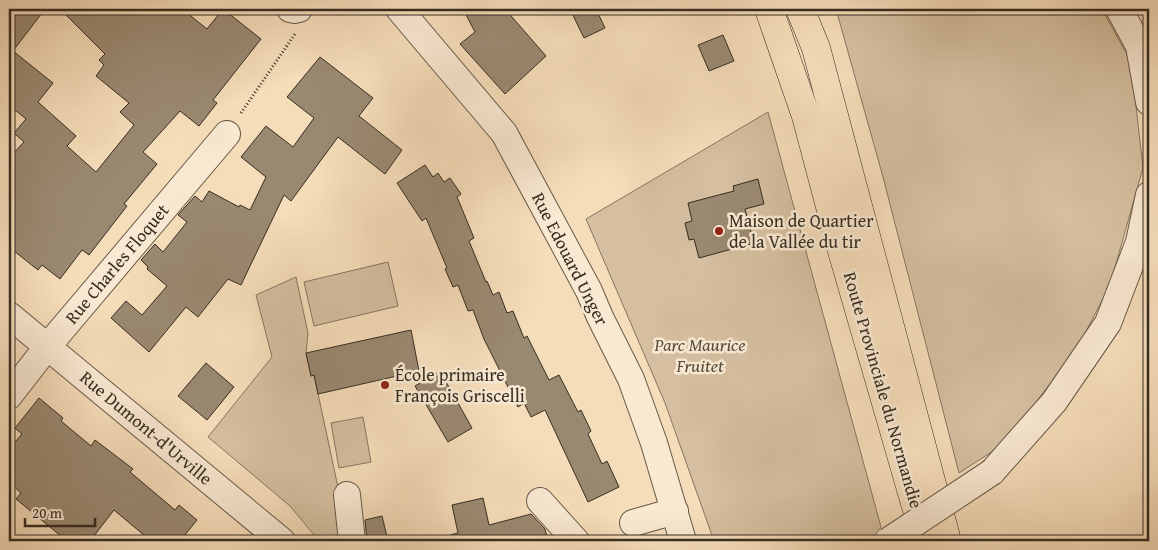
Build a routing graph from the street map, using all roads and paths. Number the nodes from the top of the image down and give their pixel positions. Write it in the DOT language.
graph roads {
  1 [pos="399,9"];
  2 [pos="416,9"];
  3 [pos="769,9"];
  4 [pos="800,9"];
  5 [pos="1119,9"];
  6 [pos="295,17"];
  7 [pos="1149,102"];
  8 [pos="227,134"];
  9 [pos="1149,195"];
  10 [pos="9,315"];
  11 [pos="47,347"];
  12 [pos="9,396"];
  13 [pos="347,494"];
  14 [pos="540,501"];
  15 [pos="675,511"];
  16 [pos="633,523"];
  17 [pos="282,541"];
  18 [pos="352,541"];
  19 [pos="576,541"];
  20 [pos="683,541"];
  21 [pos="698,541"];
  22 [pos="888,541"];
  23 [pos="926,541"];
  24 [pos="947,541"];
  1 -- 15 [label="street, Rue Edouard Unger"];
  2 -- 21 [label="street"];
  3 -- 23 [label="highway, Route Provinciale du Normandie"];
  4 -- 24 [label="highway, Route Provinciale du Normandie"];
  5 -- 7 [label="street"];
  6 -- 8 [label="path"];
  8 -- 11 [label="street, Rue Charles Floquet"];
  9 -- 22 [label="street, bridge"];
  10 -- 11 [label="street, Rue Dumont-d'Urville"];
  11 -- 12 [label="street, Rue Charles Floquet"];
  11 -- 17 [label="street, Rue Dumont-d'Urville"];
  13 -- 18 [label="street"];
  14 -- 19 [label="street"];
  15 -- 16 [label="street"];
  15 -- 20 [label="street, Rue Edouard Unger"];
}
